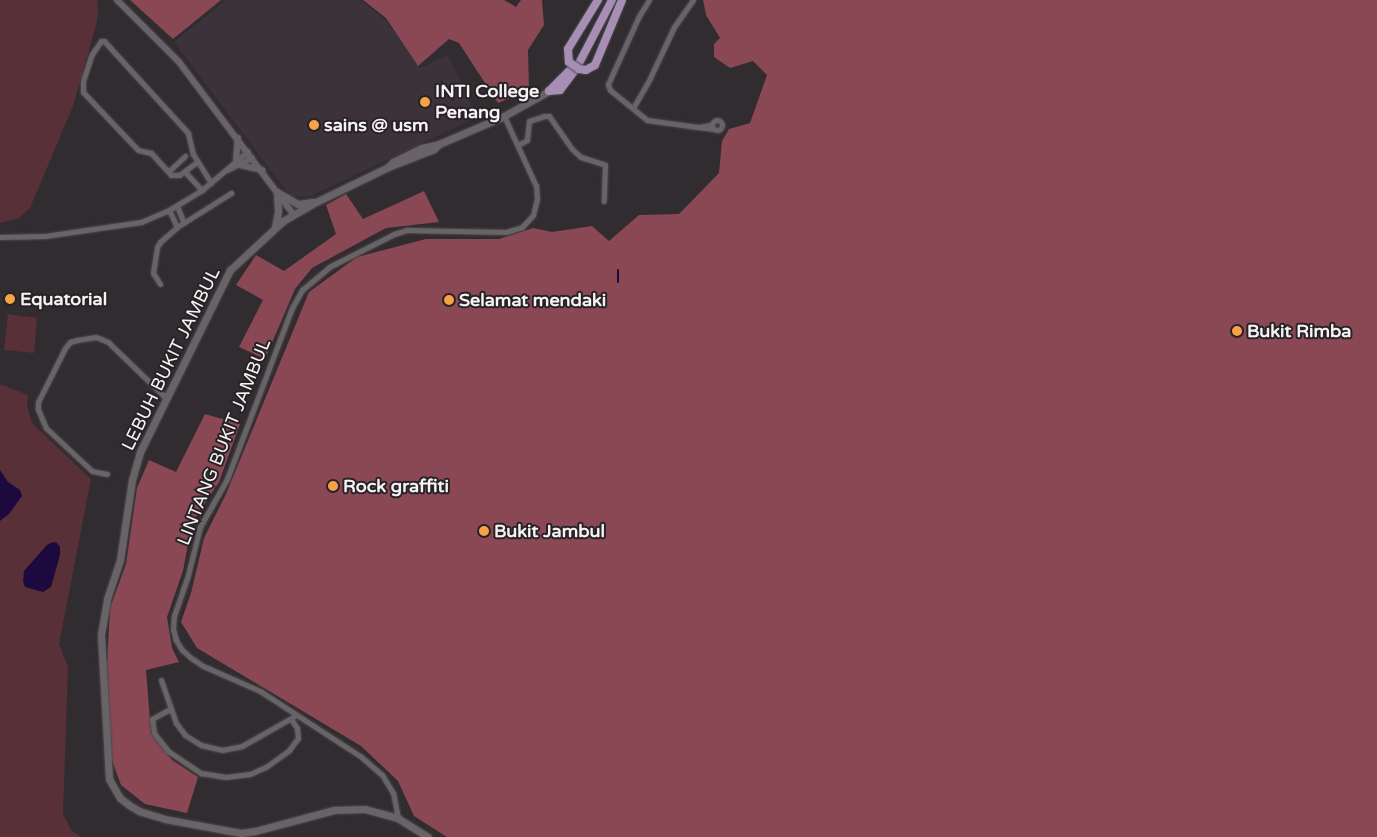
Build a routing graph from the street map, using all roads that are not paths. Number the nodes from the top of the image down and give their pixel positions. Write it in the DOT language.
graph roads {
  1 [pos="117,0"];
  2 [pos="598,0"];
  3 [pos="607,0"];
  4 [pos="612,0"];
  5 [pos="622,0"];
  6 [pos="649,0"];
  7 [pos="693,0"];
  8 [pos="549,91"];
  9 [pos="633,108"];
  10 [pos="504,116"];
  11 [pos="713,127"];
  12 [pos="238,138"];
  13 [pos="518,144"];
  14 [pos="250,154"];
  15 [pos="185,156"];
  16 [pos="196,162"];
  17 [pos="238,163"];
  18 [pos="262,170"];
  19 [pos="169,171"];
  20 [pos="185,172"];
  21 [pos="211,183"];
  22 [pos="202,190"];
  23 [pos="277,192"];
  24 [pos="230,193"];
  25 [pos="604,201"];
  26 [pos="316,202"];
  27 [pos="177,206"];
  28 [pos="169,210"];
  29 [pos="294,215"];
  30 [pos="184,223"];
  31 [pos="178,227"];
  32 [pos="275,227"];
  33 [pos="0,236"];
  34 [pos="160,284"];
  35 [pos="165,397"];
  36 [pos="107,474"];
  37 [pos="162,680"];
  38 [pos="170,709"];
  39 [pos="294,717"];
  40 [pos="398,818"];
  41 [pos="428,837"];
  1 -- 12 [label="street"];
  2 -- 5 [label="main road, bridge"];
  3 -- 8 [label="main road, LEBUH BUKIT JAMBUL"];
  4 -- 8 [label="main road, LEBUH BUKIT JAMBUL"];
  6 -- 9 [label="street"];
  7 -- 9 [label="street"];
  8 -- 10 [label="main road, LEBUH BUKIT JAMBUL"];
  9 -- 11 [label="street"];
  10 -- 13 [label="street, LINTANG BUKIT JAMBUL"];
  10 -- 26 [label="main road, LEBUH BUKIT JAMBUL"];
  12 -- 14 [label="street"];
  12 -- 17 [label="street"];
  13 -- 25 [label="street"];
  13 -- 39 [label="street, LINTANG BUKIT JAMBUL"];
  14 -- 17 [label="street"];
  14 -- 18 [label="street"];
  15 -- 19 [label="street"];
  16 -- 19 [label="street"];
  16 -- 20 [label="street"];
  16 -- 21 [label="street"];
  17 -- 18 [label="street"];
  17 -- 21 [label="street"];
  18 -- 23 [label="street"];
  19 -- 20 [label="street"];
  20 -- 22 [label="street"];
  21 -- 22 [label="street"];
  22 -- 27 [label="street"];
  23 -- 26 [label="main road"];
  23 -- 29 [label="street"];
  23 -- 32 [label="main road"];
  24 -- 30 [label="street"];
  26 -- 29 [label="main road, LEBUH BUKIT JAMBUL"];
  27 -- 28 [label="street"];
  27 -- 30 [label="street"];
  28 -- 31 [label="street"];
  28 -- 33 [label="street"];
  29 -- 32 [label="main road, LEBUH BUKIT JAMBUL"];
  30 -- 31 [label="street"];
  31 -- 34 [label="street"];
  32 -- 35 [label="main road, LEBUH BUKIT JAMBUL"];
  35 -- 36 [label="street"];
  35 -- 40 [label="main road, LEBUH BUKIT JAMBUL"];
  37 -- 38 [label="street"];
  38 -- 39 [label="street"];
  38 -- 39 [label="street"];
  39 -- 40 [label="street, LINTANG BUKIT JAMBUL"];
  40 -- 41 [label="main road, LEBUH BUKIT JAMBUL"];
}
